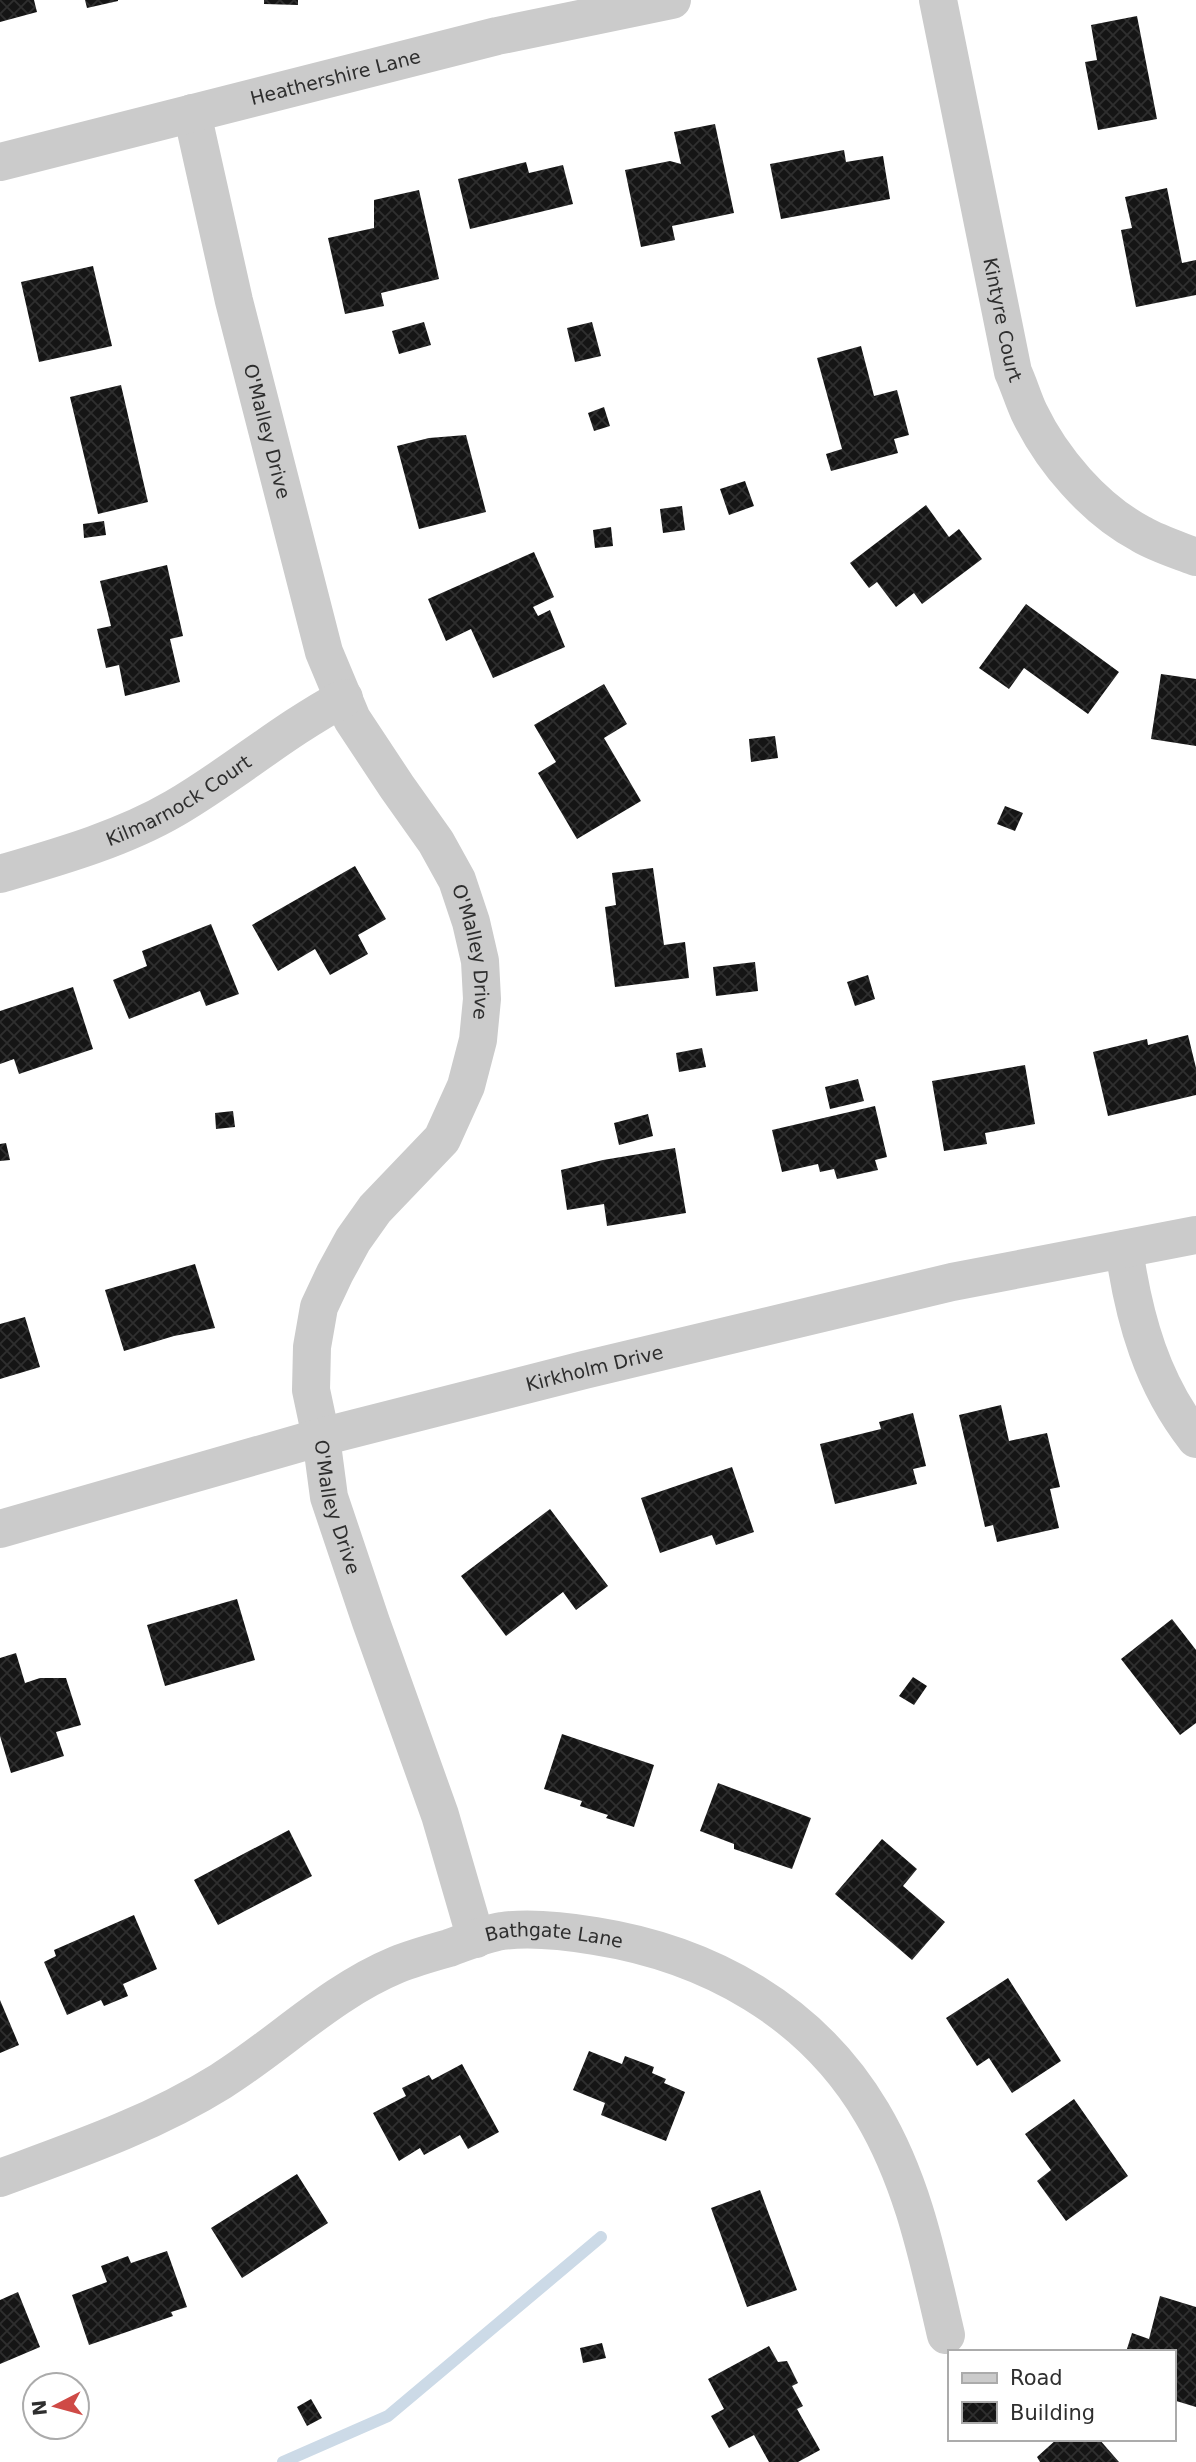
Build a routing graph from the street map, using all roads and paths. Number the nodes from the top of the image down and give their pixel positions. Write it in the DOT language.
graph roads {
  1 [pos="672,0"];
  2 [pos="938,0"];
  3 [pos="556,12"];
  4 [pos="192,113"];
  5 [pos="0,162"];
  6 [pos="1196,557"];
  7 [pos="344,698"];
  8 [pos="0,874"];
  9 [pos="1196,1235"];
  10 [pos="1124,1249"];
  11 [pos="321,1437"];
  12 [pos="1196,1439"];
  13 [pos="0,1529"];
  14 [pos="476,1938"];
  15 [pos="0,2178"];
  16 [pos="946,2335"];
  1 -- 3 [label="street, Heathershire Lane"];
  2 -- 6 [label="street, Kintyre Court"];
  3 -- 4 [label="street, Heathershire Lane"];
  4 -- 5 [label="street, Heathershire Lane"];
  4 -- 7 [label="street, O'Malley Drive"];
  7 -- 8 [label="street, Kilmarnock Court"];
  7 -- 11 [label="street, O'Malley Drive"];
  9 -- 10 [label="street, Kirkholm Drive"];
  10 -- 11 [label="street, Kirkholm Drive"];
  10 -- 12 [label="street"];
  11 -- 13 [label="street, Kirkholm Drive"];
  11 -- 14 [label="street, O'Malley Drive"];
  14 -- 15 [label="street, Bathgate Lane"];
  14 -- 16 [label="street, Bathgate Lane"];
}
